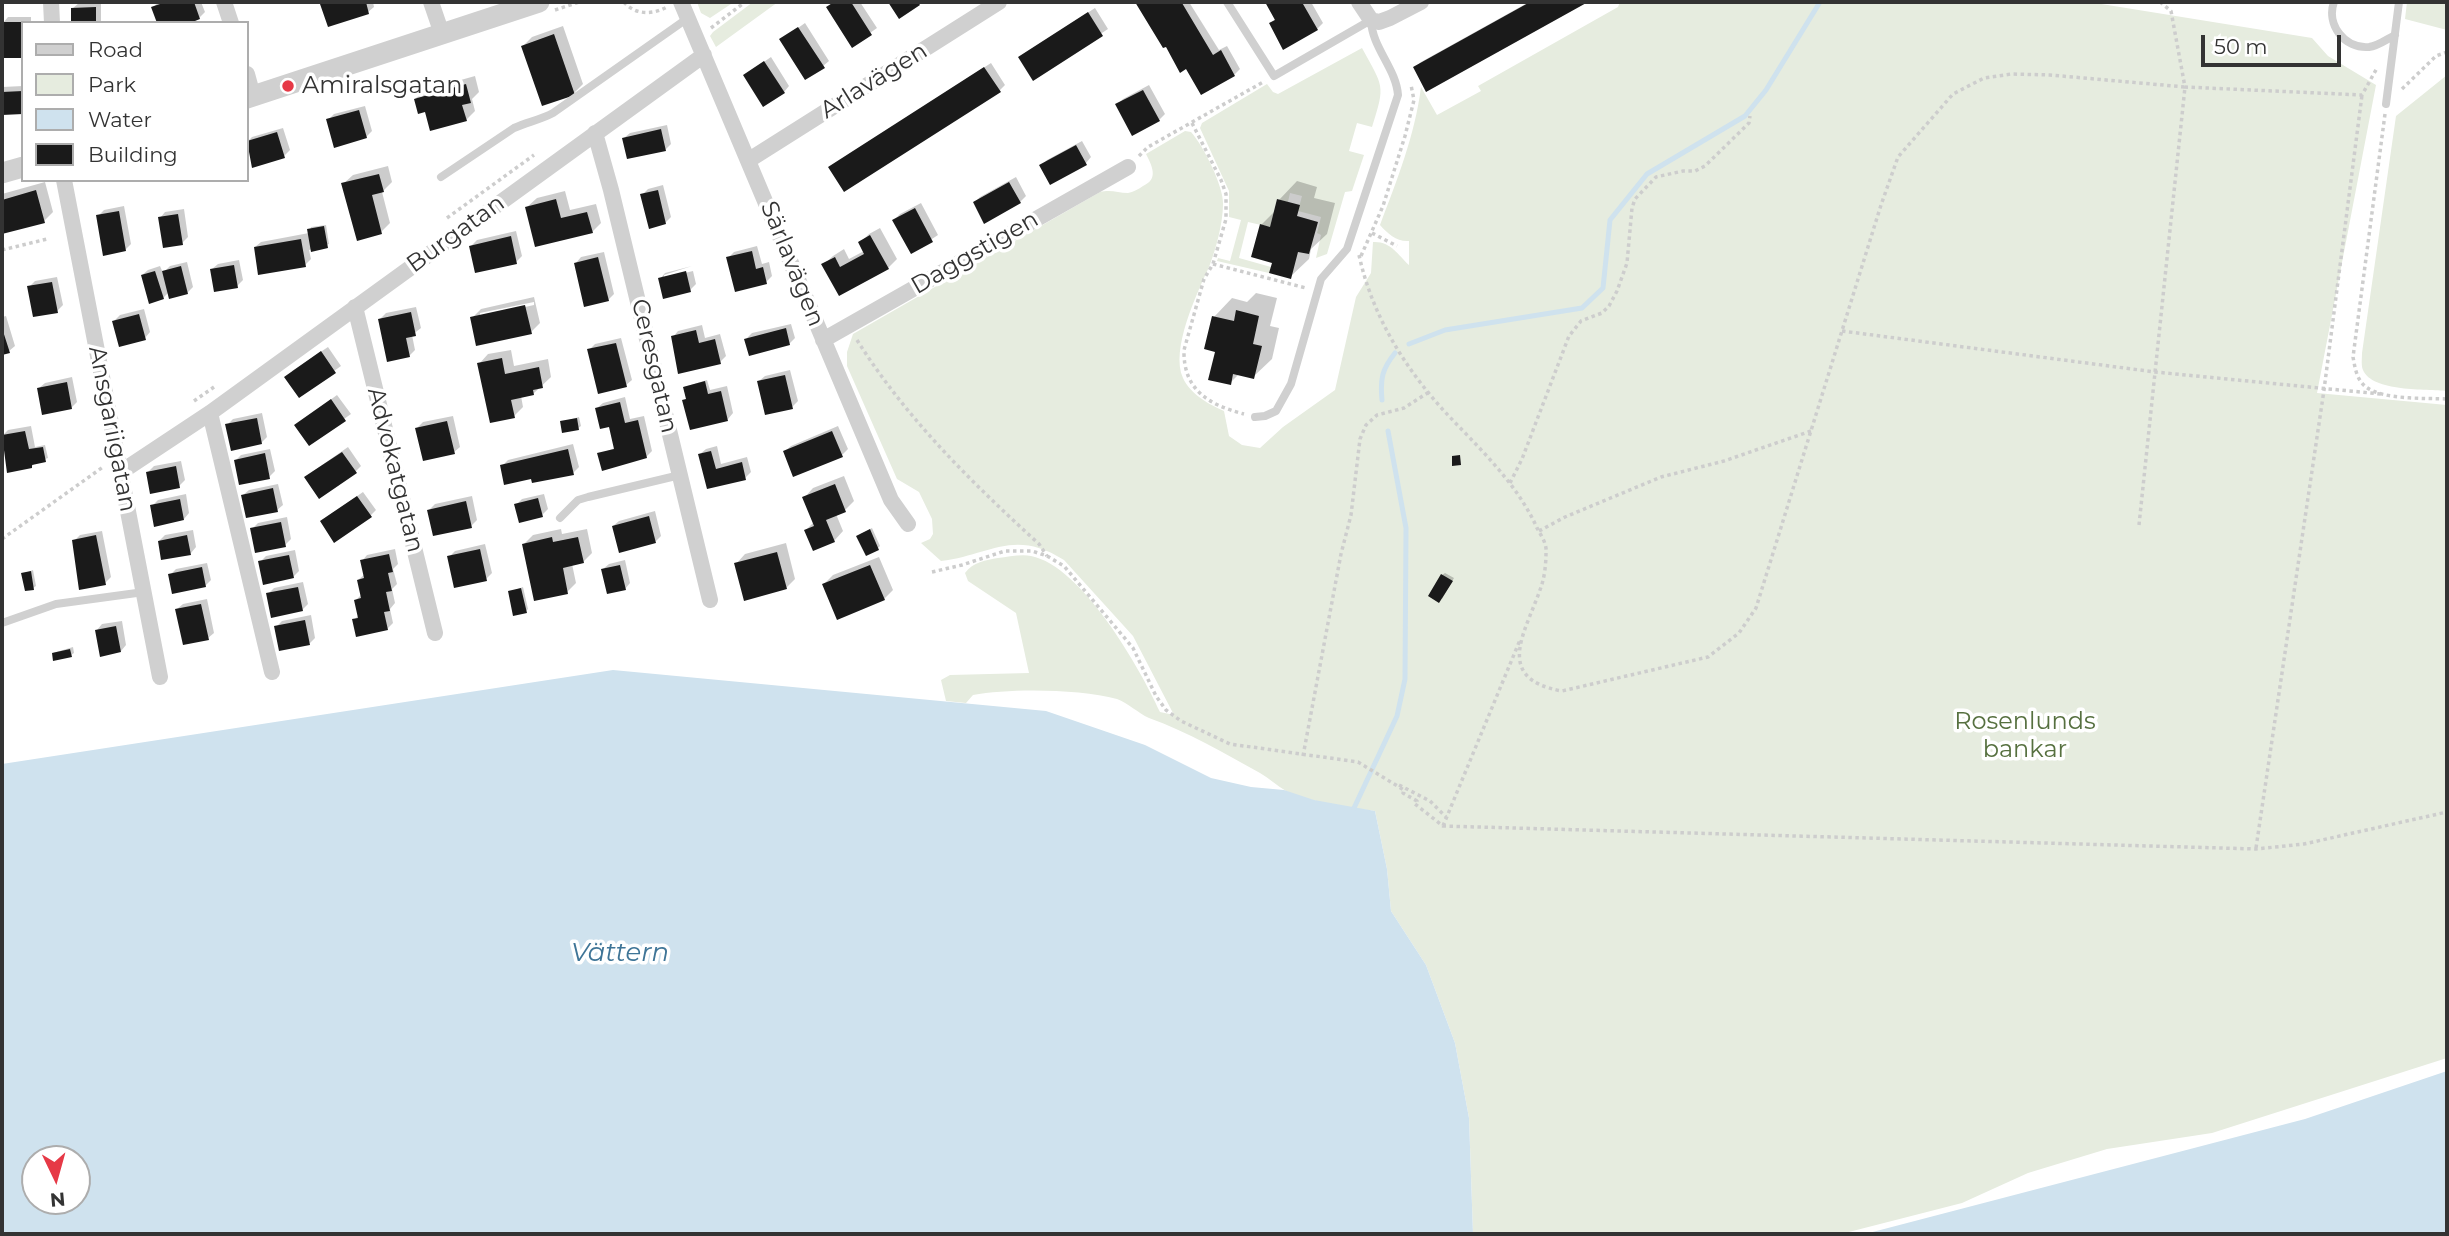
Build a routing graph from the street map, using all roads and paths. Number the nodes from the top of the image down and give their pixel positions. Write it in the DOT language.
graph roads {
  1 [pos="51,2"];
  2 [pos="224,2"];
  3 [pos="431,2"];
  4 [pos="538,2"];
  5 [pos="624,2"];
  6 [pos="745,2"];
  7 [pos="999,2"];
  8 [pos="1227,2"];
  9 [pos="1359,2"];
  10 [pos="1421,2"];
  11 [pos="2160,2"];
  12 [pos="2334,2"];
  13 [pos="2399,2"];
  14 [pos="675,4"];
  15 [pos="688,18"];
  16 [pos="1371,20"];
  17 [pos="52,21"];
  18 [pos="229,21"];
  19 [pos="442,34"];
  20 [pos="2395,35"];
  21 [pos="696,38"];
  22 [pos="2447,52"];
  23 [pos="704,55"];
  24 [pos="1274,76"];
  25 [pos="2185,87"];
  26 [pos="2362,95"];
  27 [pos="250,97"];
  28 [pos="2386,104"];
  29 [pos="1750,116"];
  30 [pos="1192,122"];
  31 [pos="595,133"];
  32 [pos="749,160"];
  33 [pos="1128,167"];
  34 [pos="21,168"];
  35 [pos="2,173"];
  36 [pos="441,177"];
  37 [pos="64,182"];
  38 [pos="1372,233"];
  39 [pos="47,239"];
  40 [pos="1397,246"];
  41 [pos="2,250"];
  42 [pos="1360,258"];
  43 [pos="1213,264"];
  44 [pos="1318,291"];
  45 [pos="355,307"];
  46 [pos="849,326"];
  47 [pos="1842,331"];
  48 [pos="823,340"];
  49 [pos="2155,372"];
  50 [pos="2324,390"];
  51 [pos="1429,392"];
  52 [pos="2381,394"];
  53 [pos="2447,400"];
  54 [pos="211,413"];
  55 [pos="1255,417"];
  56 [pos="1811,431"];
  57 [pos="119,464"];
  58 [pos="680,475"];
  59 [pos="1510,483"];
  60 [pos="560,518"];
  61 [pos="908,524"];
  62 [pos="2139,525"];
  63 [pos="1539,531"];
  64 [pos="2,539"];
  65 [pos="1047,556"];
  66 [pos="932,572"];
  67 [pos="144,592"];
  68 [pos="710,600"];
  69 [pos="2,622"];
  70 [pos="435,633"];
  71 [pos="1522,634"];
  72 [pos="272,672"];
  73 [pos="160,677"];
  74 [pos="1303,756"];
  75 [pos="1390,781"];
  76 [pos="2447,812"];
  77 [pos="1446,817"];
  78 [pos="1443,826"];
  79 [pos="2256,849"];
  1 -- 17 [label="street"];
  2 -- 18 [label="street"];
  3 -- 19 [label="street"];
  4 -- 19 [label="street"];
  5 -- 14 [label="path"];
  6 -- 21 [label="path"];
  7 -- 32 [label="street, Arlavägen"];
  8 -- 24 [label="lane"];
  9 -- 16 [label="street"];
  10 -- 16 [label="street"];
  11 -- 25 [label="path"];
  12 -- 20 [label="lane"];
  13 -- 20 [label="lane"];
  14 -- 15 [label="street, Särlavägen"];
  15 -- 21 [label="street, Särlavägen"];
  15 -- 36 [label="lane"];
  16 -- 24 [label="lane"];
  16 -- 44 [label="lane"];
  19 -- 27 [label="street"];
  20 -- 26 [label="path"];
  20 -- 28 [label="lane"];
  21 -- 23 [label="street, Särlavägen"];
  22 -- 28 [label="path"];
  23 -- 31 [label="street, Burgatan"];
  23 -- 32 [label="street, Särlavägen"];
  24 -- 30 [label="path"];
  25 -- 26 [label="path"];
  25 -- 47 [label="path"];
  25 -- 49 [label="path"];
  26 -- 50 [label="path"];
  28 -- 52 [label="path"];
  29 -- 59 [label="path"];
  30 -- 33 [label="path"];
  30 -- 43 [label="path"];
  31 -- 45 [label="street, Burgatan"];
  31 -- 58 [label="street, Ceresgatan"];
  32 -- 48 [label="street, Särlavägen"];
  33 -- 46 [label="street, Daggstigen"];
  34 -- 35 [label="street"];
  37 -- 57 [label="street, Ansgariigatan"];
  38 -- 40 [label="path"];
  39 -- 41 [label="path"];
  42 -- 51 [label="path"];
  43 -- 44 [label="path"];
  43 -- 55 [label="path"];
  44 -- 55 [label="lane"];
  45 -- 54 [label="street, Burgatan"];
  45 -- 70 [label="street, Advokatgatan"];
  46 -- 48 [label="street, Daggstigen"];
  46 -- 65 [label="path"];
  47 -- 49 [label="path"];
  47 -- 56 [label="path"];
  48 -- 61 [label="street, Särlavägen"];
  49 -- 50 [label="path"];
  49 -- 62 [label="path"];
  50 -- 52 [label="path"];
  50 -- 79 [label="path"];
  51 -- 59 [label="path"];
  51 -- 74 [label="path"];
  52 -- 53 [label="path"];
  54 -- 57 [label="street, Burgatan"];
  54 -- 72 [label="street"];
  56 -- 63 [label="path"];
  56 -- 71 [label="path"];
  57 -- 64 [label="path"];
  57 -- 67 [label="street, Ansgariigatan"];
  58 -- 60 [label="lane"];
  58 -- 68 [label="street, Ceresgatan"];
  59 -- 63 [label="path"];
  63 -- 71 [label="path"];
  65 -- 66 [label="path"];
  65 -- 74 [label="path"];
  67 -- 69 [label="lane"];
  67 -- 73 [label="street, Ansgariigatan"];
  71 -- 77 [label="path"];
  74 -- 75 [label="path"];
  75 -- 77 [label="path"];
  75 -- 78 [label="path"];
  76 -- 79 [label="path"];
  77 -- 78 [label="path"];
  78 -- 79 [label="path"];
}
